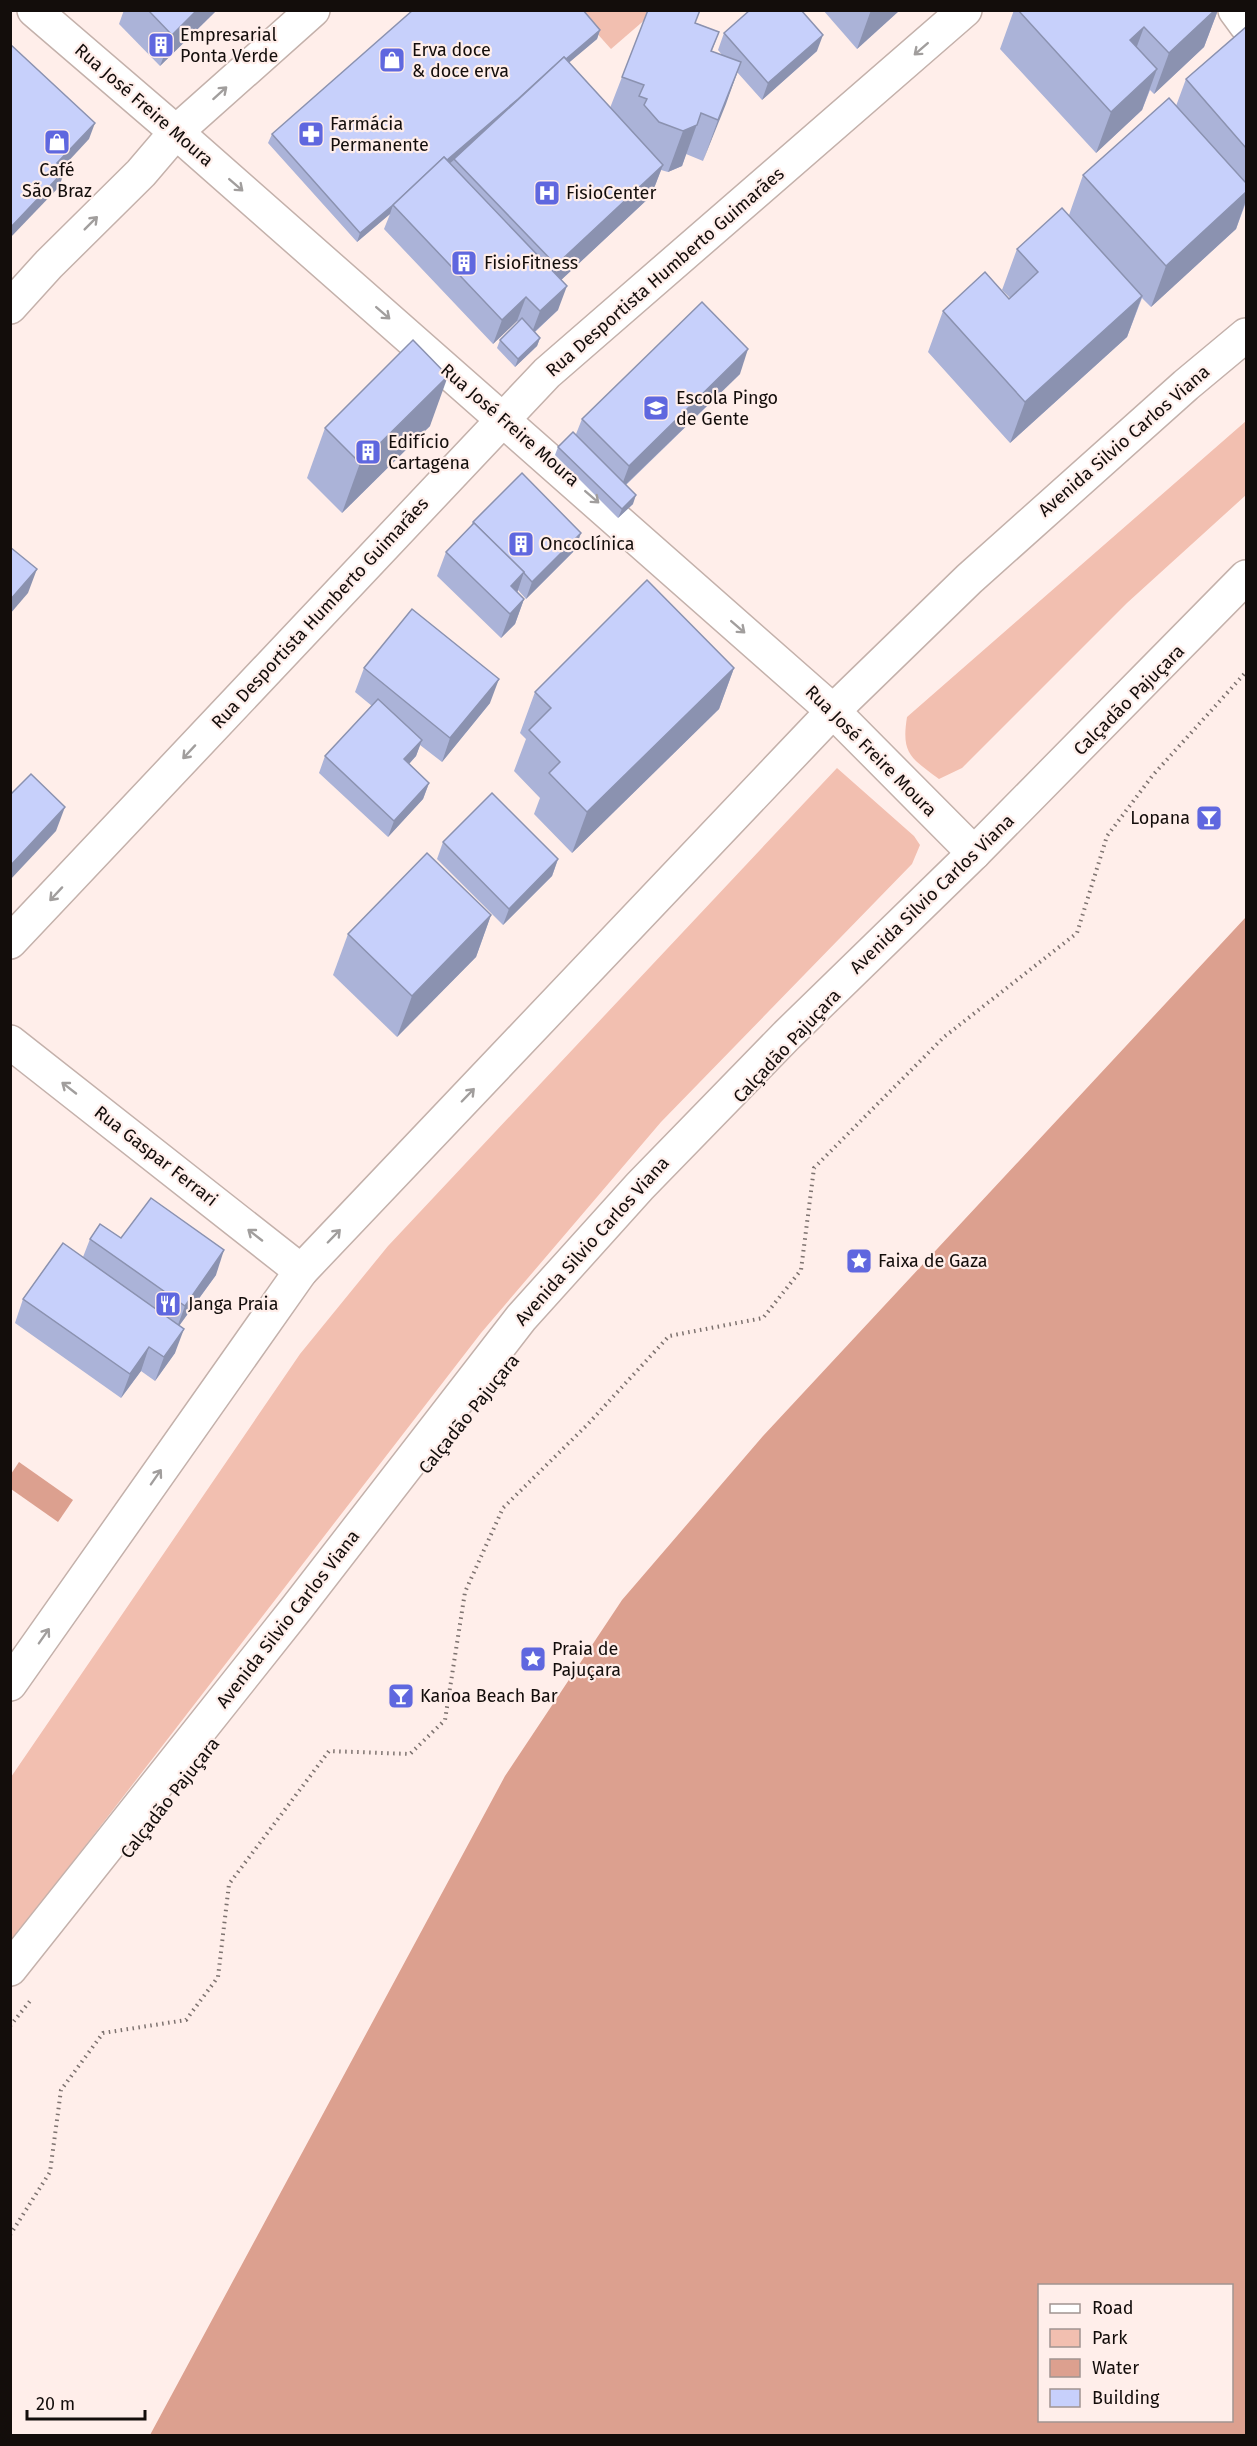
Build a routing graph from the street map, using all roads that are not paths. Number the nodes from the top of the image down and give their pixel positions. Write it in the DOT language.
graph roads {
  1 [pos="34,10"];
  2 [pos="313,10"];
  3 [pos="965,10"];
  4 [pos="1234,10"];
  5 [pos="1246,25"];
  6 [pos="176,132"];
  7 [pos="10,307"];
  8 [pos="1246,335"];
  9 [pos="503,419"];
  10 [pos="1246,577"];
  11 [pos="833,711"];
  12 [pos="974,854"];
  13 [pos="10,942"];
  14 [pos="10,1042"];
  15 [pos="301,1271"];
  16 [pos="10,1684"];
  17 [pos="10,1969"];
  1 -- 6 [label="street, Rua José Freire Moura"];
  6 -- 2 [label="street, one-way"];
  3 -- 9 [label="street, Rua Desportista Humberto Guimarães, one-way"];
  4 -- 5 [label="street"];
  7 -- 6 [label="street, one-way"];
  6 -- 9 [label="street, Rua José Freire Moura, one-way"];
  8 -- 11 [label="street, Avenida Silvio Carlos Viana"];
  9 -- 11 [label="street, Rua José Freire Moura, one-way"];
  9 -- 13 [label="street, Rua Desportista Humberto Guimarães, one-way"];
  10 -- 12 [label="street, Avenida Silvio Carlos Viana"];
  11 -- 12 [label="street, Rua José Freire Moura"];
  15 -- 11 [label="street, Avenida Silvio Carlos Viana, one-way"];
  12 -- 17 [label="street, Avenida Silvio Carlos Viana"];
  15 -- 14 [label="street, Rua Gaspar Ferrari, one-way"];
  16 -- 15 [label="street, Avenida Silvio Carlos Viana, one-way"];
}
